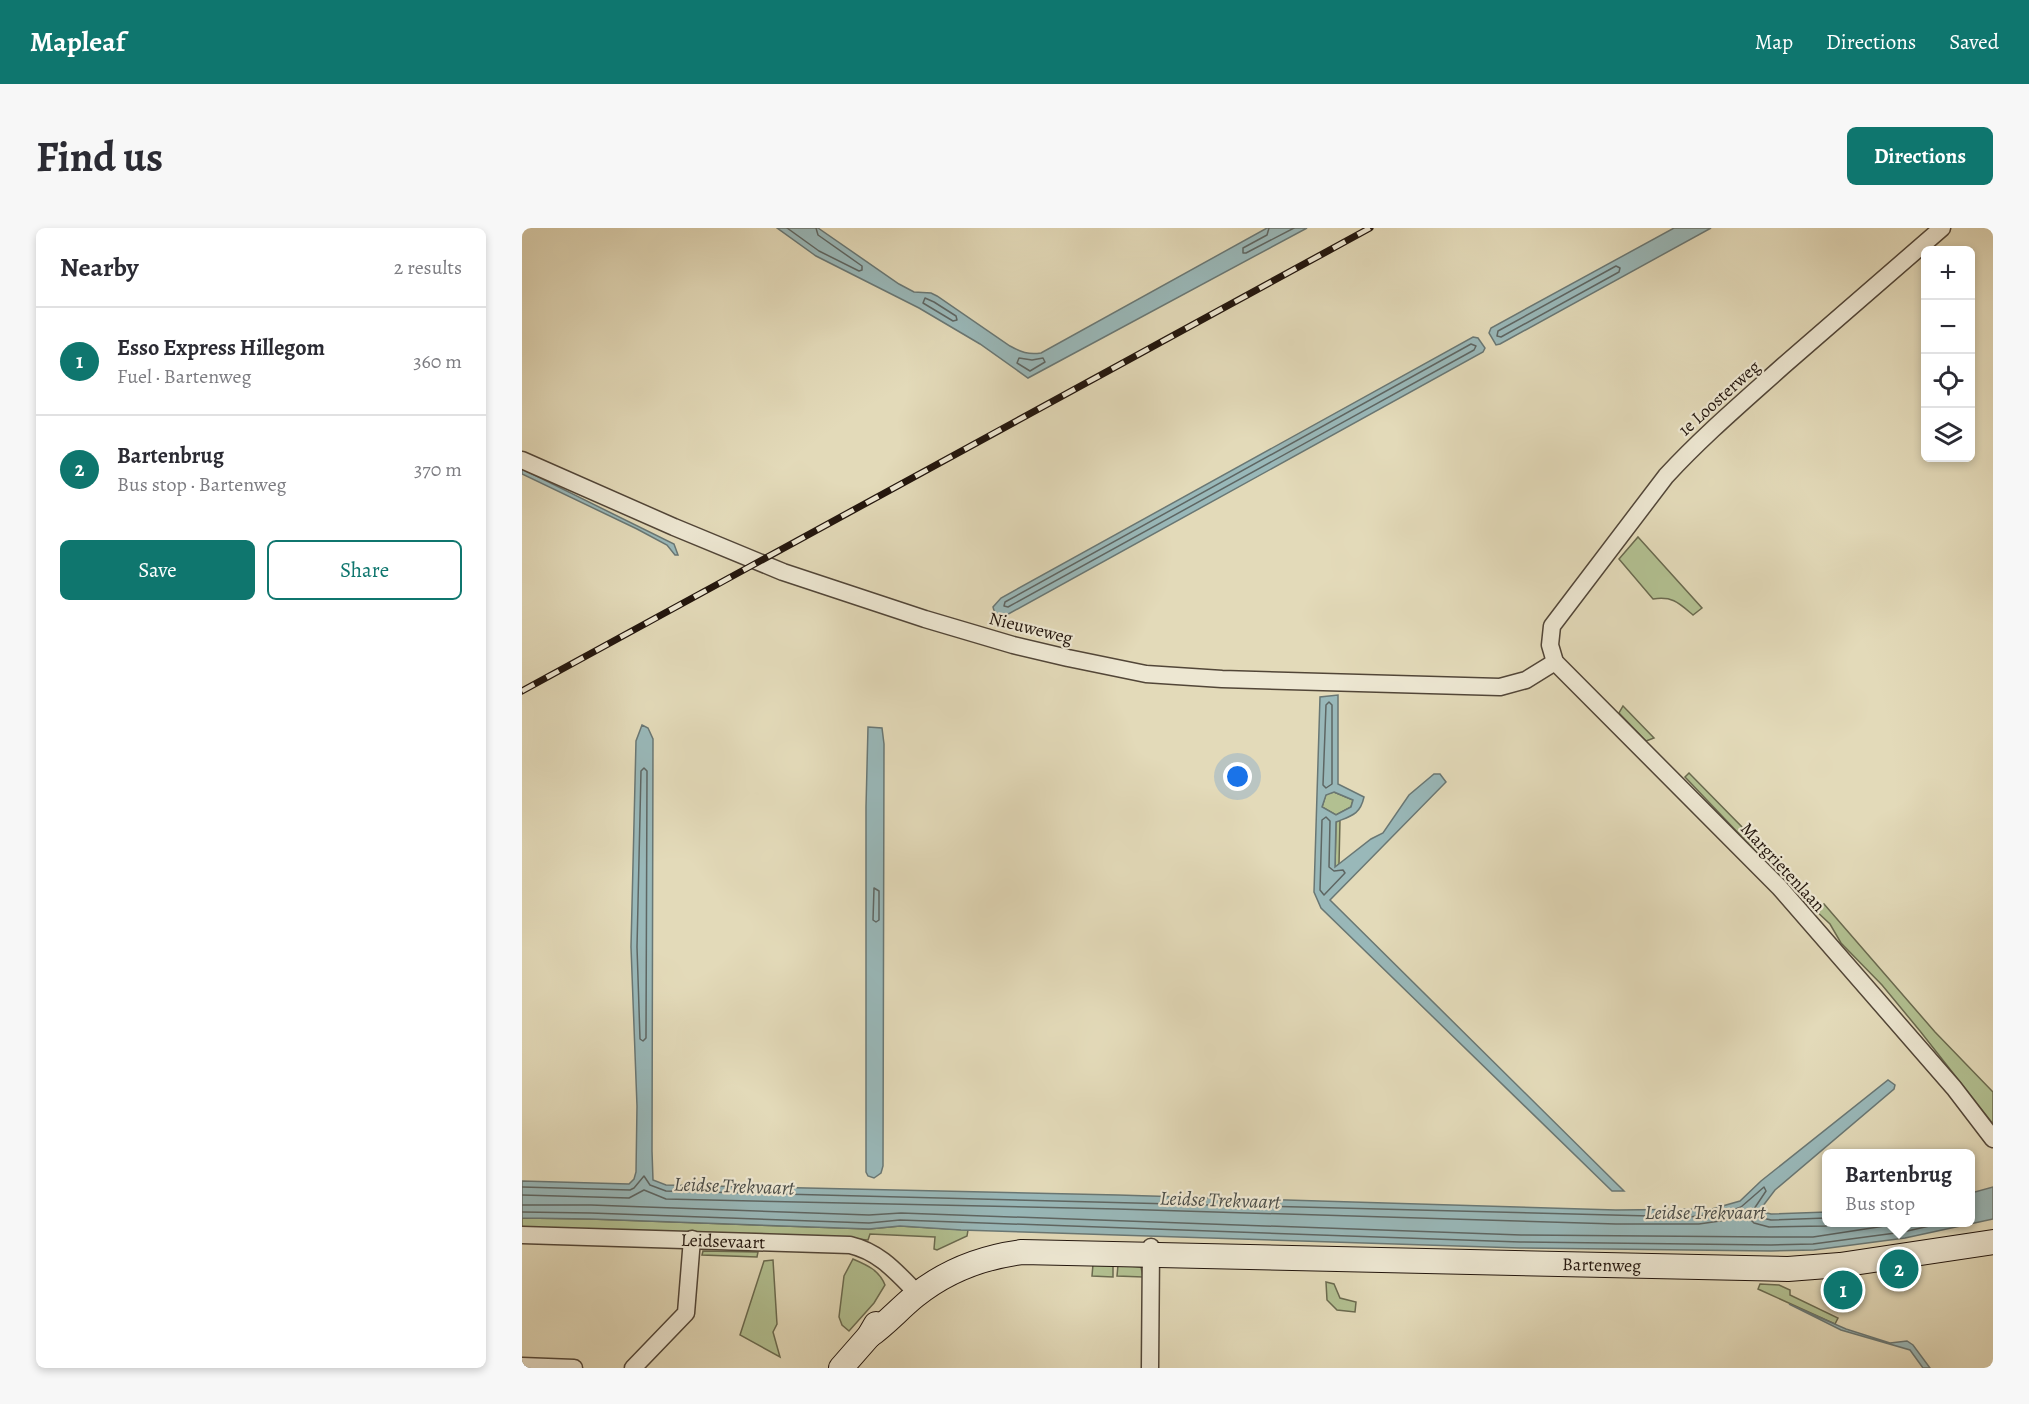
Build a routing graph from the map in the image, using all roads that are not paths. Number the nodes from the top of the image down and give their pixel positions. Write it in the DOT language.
graph roads {
  1 [pos="1942,228"];
  2 [pos="522,460"];
  3 [pos="1555,662"];
  4 [pos="1993,1139"];
  5 [pos="522,1235"];
  6 [pos="692,1239"];
  7 [pos="1993,1242"];
  8 [pos="1151,1252"];
  9 [pos="914,1290"];
  10 [pos="522,1366"];
  11 [pos="574,1368"];
  12 [pos="633,1368"];
  13 [pos="841,1368"];
  14 [pos="1150,1368"];
  1 -- 3 [label="street, 1e Loosterweg"];
  2 -- 3 [label="street, Nieuweweg"];
  3 -- 4 [label="street, Margrietenlaan"];
  5 -- 6 [label="street, Leidsevaart"];
  6 -- 9 [label="street, Leidsevaart"];
  6 -- 12 [label="street"];
  7 -- 8 [label="main road, Bartenweg"];
  8 -- 9 [label="main road"];
  8 -- 14 [label="street"];
  9 -- 13 [label="main road"];
  10 -- 11 [label="street"];
}
